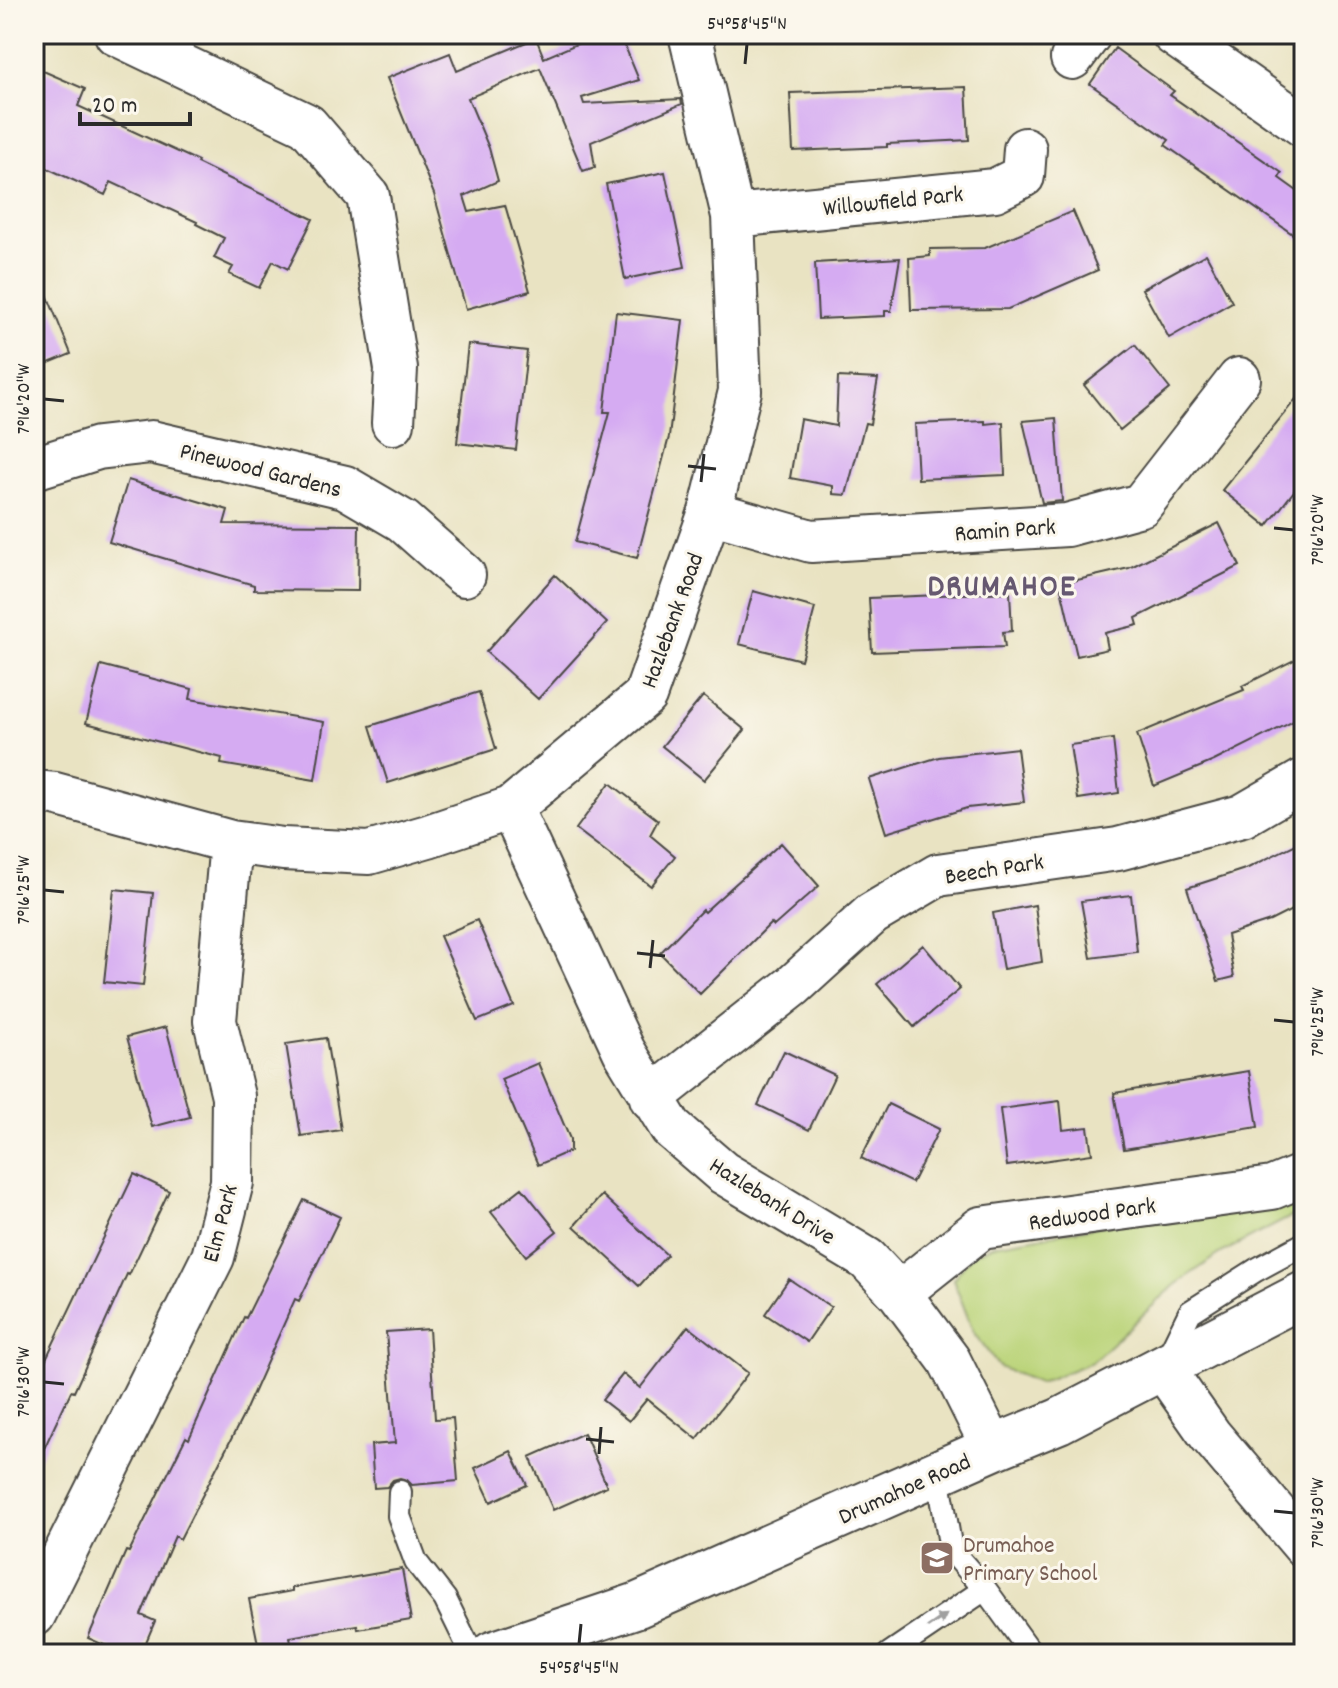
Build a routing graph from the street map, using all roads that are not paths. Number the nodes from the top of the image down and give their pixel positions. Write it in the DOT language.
graph roads {
  1 [pos="116,34"];
  2 [pos="690,34"];
  3 [pos="1173,34"];
  4 [pos="1304,126"];
  5 [pos="1025,149"];
  6 [pos="733,216"];
  7 [pos="1239,379"];
  8 [pos="393,423"];
  9 [pos="34,468"];
  10 [pos="710,512"];
  11 [pos="464,575"];
  12 [pos="1304,780"];
  13 [pos="34,792"];
  14 [pos="511,808"];
  15 [pos="231,842"];
  16 [pos="651,1098"];
  17 [pos="1304,1175"];
  18 [pos="1304,1244"];
  19 [pos="899,1293"];
  20 [pos="1304,1294"];
  21 [pos="1163,1368"];
  22 [pos="993,1448"];
  23 [pos="938,1474"];
  24 [pos="400,1492"];
  25 [pos="1304,1546"];
  26 [pos="985,1589"];
  27 [pos="34,1615"];
  28 [pos="472,1654"];
  29 [pos="492,1654"];
  30 [pos="889,1654"];
  31 [pos="1032,1654"];
  1 -- 8 [label="street"];
  2 -- 6 [label="street, Hazlebank Road"];
  3 -- 4 [label="street"];
  5 -- 6 [label="street, Willowfield Park"];
  6 -- 10 [label="street, Hazlebank Road"];
  7 -- 10 [label="street, Ramin Park"];
  9 -- 11 [label="street, Pinewood Gardens"];
  10 -- 14 [label="street, Hazlebank Road"];
  12 -- 16 [label="street, Beech Park"];
  13 -- 15 [label="street, Hazlebank Road"];
  14 -- 15 [label="street, Hazlebank Road"];
  14 -- 16 [label="street, Hazlebank Drive"];
  15 -- 27 [label="street, Elm Park"];
  16 -- 19 [label="street, Hazlebank Drive"];
  17 -- 19 [label="street, Redwood Park"];
  18 -- 21 [label="lane"];
  19 -- 22 [label="street, Hazlebank Drive"];
  20 -- 21 [label="street, Drumahoe Road"];
  21 -- 22 [label="street, Drumahoe Road"];
  21 -- 25 [label="street"];
  22 -- 23 [label="street, Drumahoe Road"];
  23 -- 26 [label="lane"];
  23 -- 29 [label="street, Drumahoe Road"];
  24 -- 28 [label="lane"];
  30 -- 26 [label="lane, one-way"];
  26 -- 31 [label="lane"];
}
